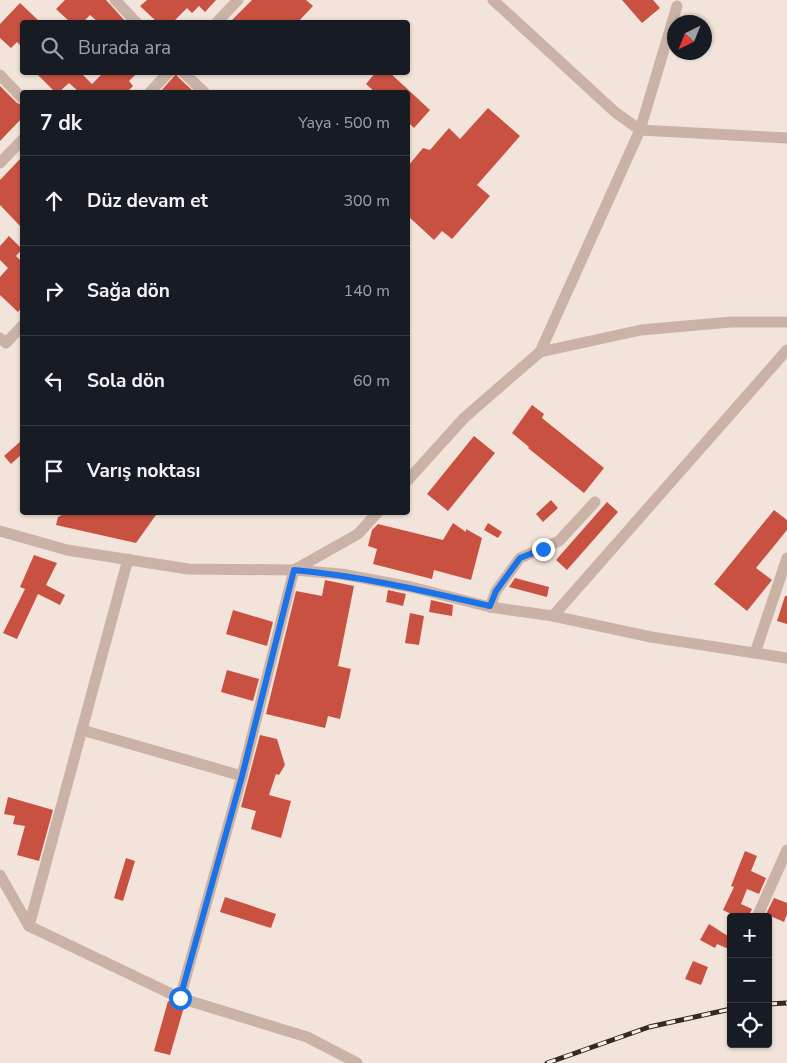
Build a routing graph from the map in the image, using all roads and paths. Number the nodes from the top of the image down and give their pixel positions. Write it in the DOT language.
graph roads {
  1 [pos="116,0"];
  2 [pos="238,0"];
  3 [pos="493,0"];
  4 [pos="678,6"];
  5 [pos="134,20"];
  6 [pos="218,20"];
  7 [pos="0,75"];
  8 [pos="166,75"];
  9 [pos="186,75"];
  10 [pos="152,90"];
  11 [pos="202,90"];
  12 [pos="20,96"];
  13 [pos="640,130"];
  14 [pos="787,138"];
  15 [pos="20,142"];
  16 [pos="0,163"];
  17 [pos="787,322"];
  18 [pos="20,328"];
  19 [pos="0,338"];
  20 [pos="787,350"];
  21 [pos="540,352"];
  22 [pos="410,478"];
  23 [pos="595,502"];
  24 [pos="375,515"];
  25 [pos="0,531"];
  26 [pos="787,558"];
  27 [pos="128,559"];
  28 [pos="294,570"];
  29 [pos="490,606"];
  30 [pos="553,616"];
  31 [pos="755,653"];
  32 [pos="787,658"];
  33 [pos="82,730"];
  34 [pos="242,776"];
  35 [pos="787,850"];
  36 [pos="0,875"];
  37 [pos="759,913"];
  38 [pos="29,926"];
  39 [pos="180,998"];
  40 [pos="357,1063"];
  1 -- 5 [label="street"];
  2 -- 6 [label="street"];
  3 -- 13 [label="street"];
  4 -- 13 [label="street"];
  7 -- 12 [label="street"];
  8 -- 10 [label="street"];
  9 -- 11 [label="street"];
  13 -- 14 [label="street"];
  13 -- 21 [label="street"];
  15 -- 16 [label="street"];
  17 -- 21 [label="street"];
  18 -- 19 [label="street"];
  20 -- 30 [label="street"];
  21 -- 22 [label="street"];
  23 -- 29 [label="street"];
  24 -- 28 [label="street"];
  25 -- 27 [label="street"];
  26 -- 31 [label="street"];
  27 -- 28 [label="street"];
  27 -- 33 [label="street"];
  28 -- 29 [label="street"];
  28 -- 34 [label="street"];
  29 -- 30 [label="street"];
  30 -- 31 [label="street"];
  31 -- 32 [label="street"];
  33 -- 34 [label="street"];
  33 -- 38 [label="street"];
  34 -- 39 [label="street"];
  35 -- 37 [label="street"];
  36 -- 38 [label="street"];
  38 -- 39 [label="street"];
  39 -- 40 [label="street"];
}
